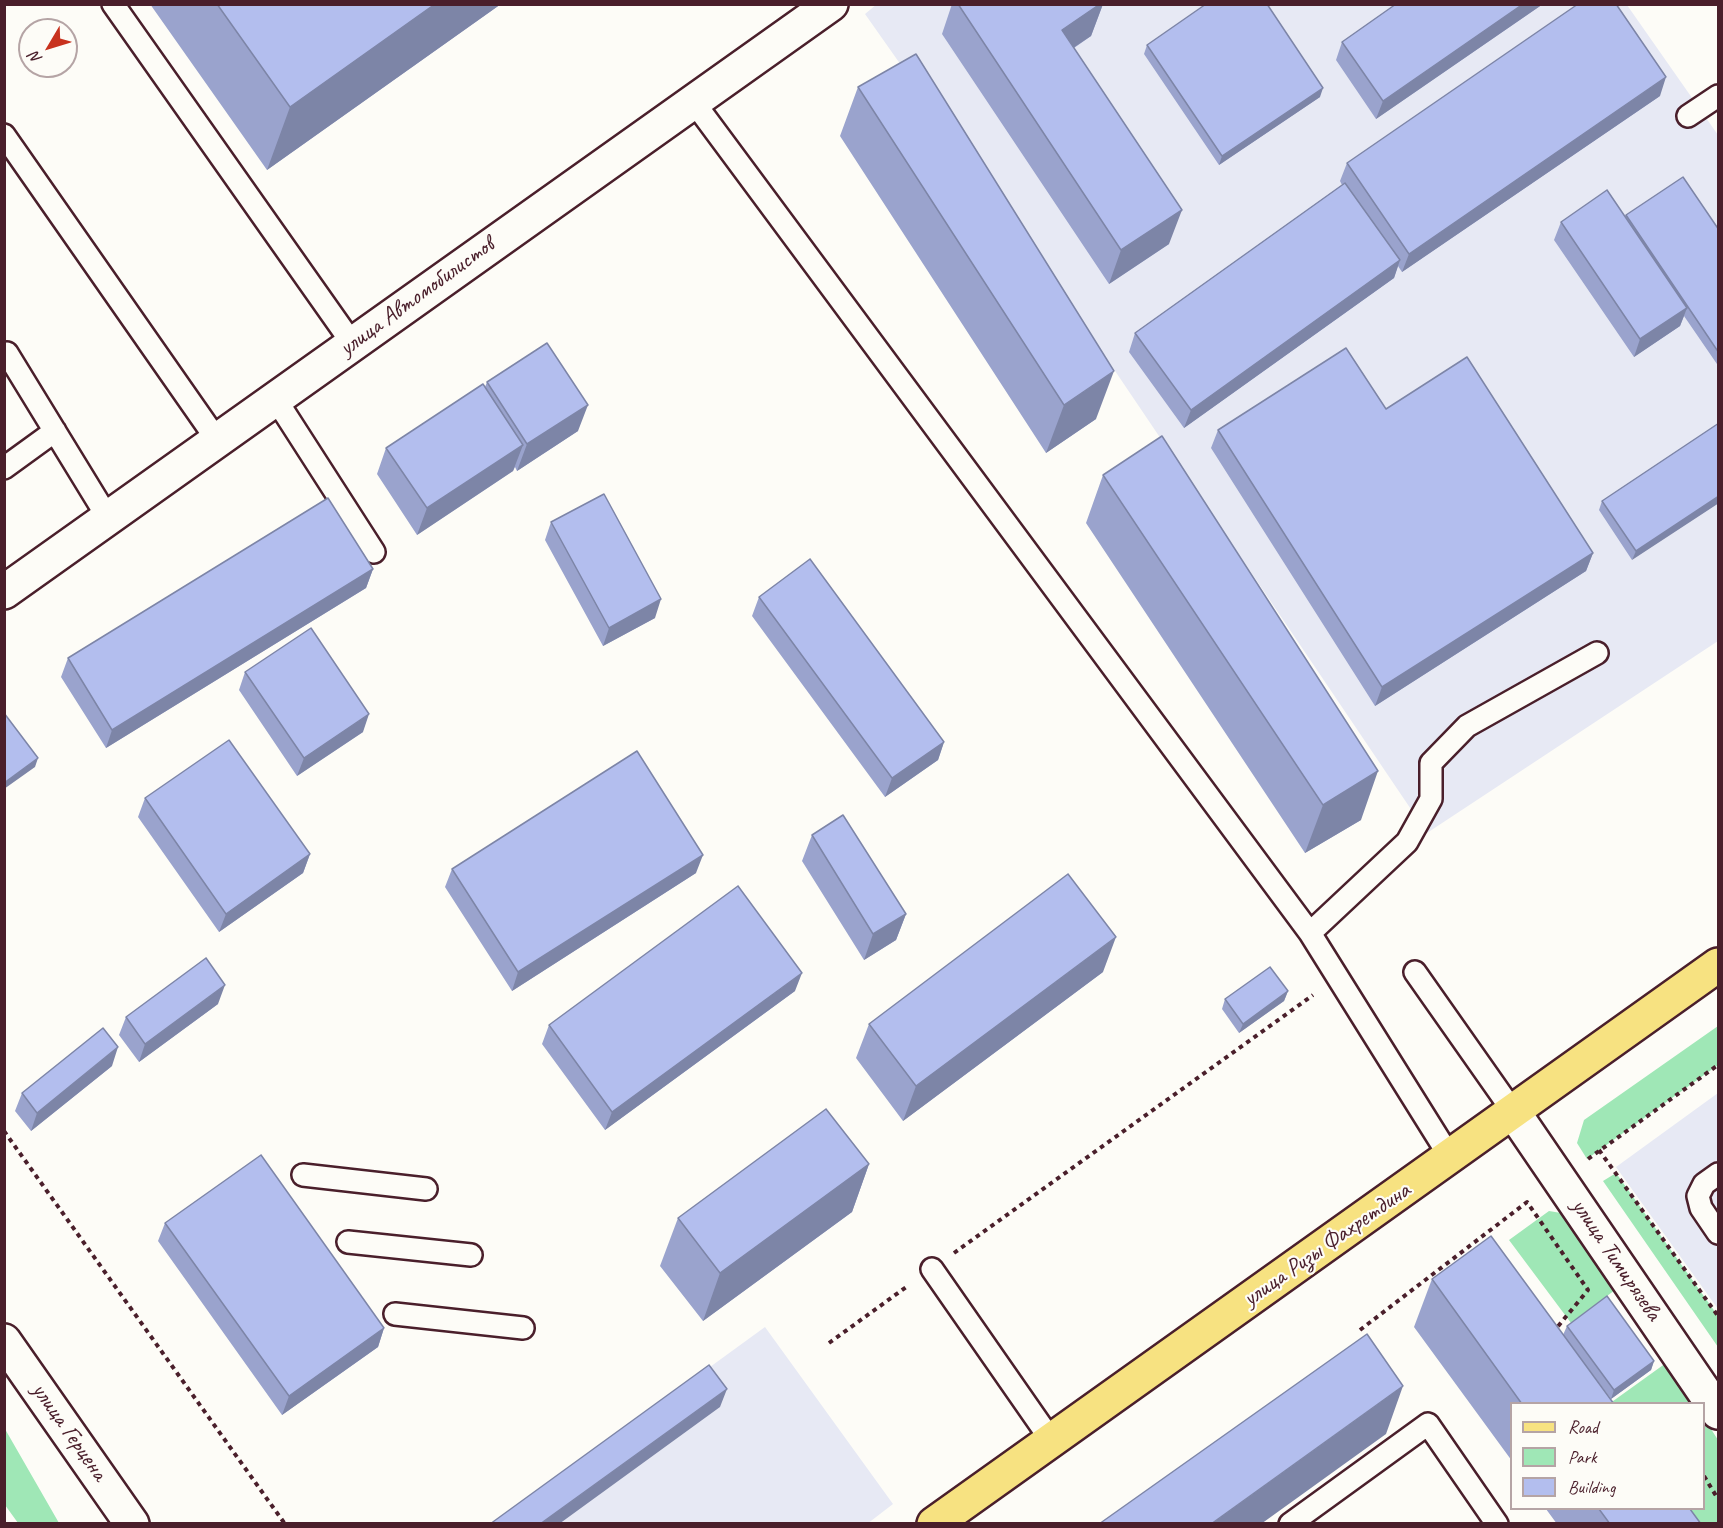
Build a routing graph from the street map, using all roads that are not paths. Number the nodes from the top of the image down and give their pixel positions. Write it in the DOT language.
graph roads {
  1 [pos="113,4"];
  2 [pos="825,6"];
  3 [pos="1719,96"];
  4 [pos="693,101"];
  5 [pos="1688,116"];
  6 [pos="4,135"];
  7 [pos="352,343"];
  8 [pos="4,355"];
  9 [pos="275,398"];
  10 [pos="55,431"];
  11 [pos="217,440"];
  12 [pos="4,468"];
  13 [pos="108,518"];
  14 [pos="374,552"];
  15 [pos="4,592"];
  16 [pos="1597,653"];
  17 [pos="1310,933"];
  18 [pos="1719,965"];
  19 [pos="1415,972"];
  20 [pos="1512,1110"];
  21 [pos="1450,1157"];
  22 [pos="1719,1174"];
  23 [pos="303,1175"];
  24 [pos="426,1189"];
  25 [pos="1719,1233"];
  26 [pos="348,1242"];
  27 [pos="471,1255"];
  28 [pos="932,1269"];
  29 [pos="395,1314"];
  30 [pos="523,1328"];
  31 [pos="10,1362"];
  32 [pos="1719,1412"];
  33 [pos="1051,1440"];
  34 [pos="132,1524"];
  35 [pos="934,1524"];
  36 [pos="1290,1524"];
  37 [pos="1497,1524"];
  1 -- 7 [label="lane"];
  2 -- 4 [label="street, улица Автомобилистов"];
  3 -- 5 [label="lane"];
  4 -- 7 [label="street, улица Автомобилистов"];
  4 -- 17 [label="lane"];
  6 -- 11 [label="lane"];
  7 -- 9 [label="street, улица Автомобилистов"];
  8 -- 10 [label="lane"];
  9 -- 11 [label="street, улица Автомобилистов"];
  9 -- 14 [label="lane"];
  10 -- 12 [label="lane"];
  10 -- 13 [label="lane"];
  11 -- 13 [label="street, улица Автомобилистов"];
  13 -- 15 [label="street, улица Автомобилистов"];
  16 -- 17 [label="lane"];
  17 -- 21 [label="lane"];
  18 -- 20 [label="main road, улица Ризы Фахретдина"];
  19 -- 20 [label="lane"];
  20 -- 21 [label="main road, улица Ризы Фахретдина"];
  20 -- 32 [label="street, улица Тимирязева"];
  21 -- 33 [label="main road, улица Ризы Фахретдина"];
  22 -- 25 [label="lane"];
  23 -- 24 [label="lane"];
  26 -- 27 [label="lane"];
  28 -- 33 [label="lane"];
  29 -- 30 [label="lane"];
  31 -- 34 [label="street, улица Герцена"];
  33 -- 35 [label="main road, улица Ризы Фахретдина"];
  36 -- 37 [label="lane"];
}
